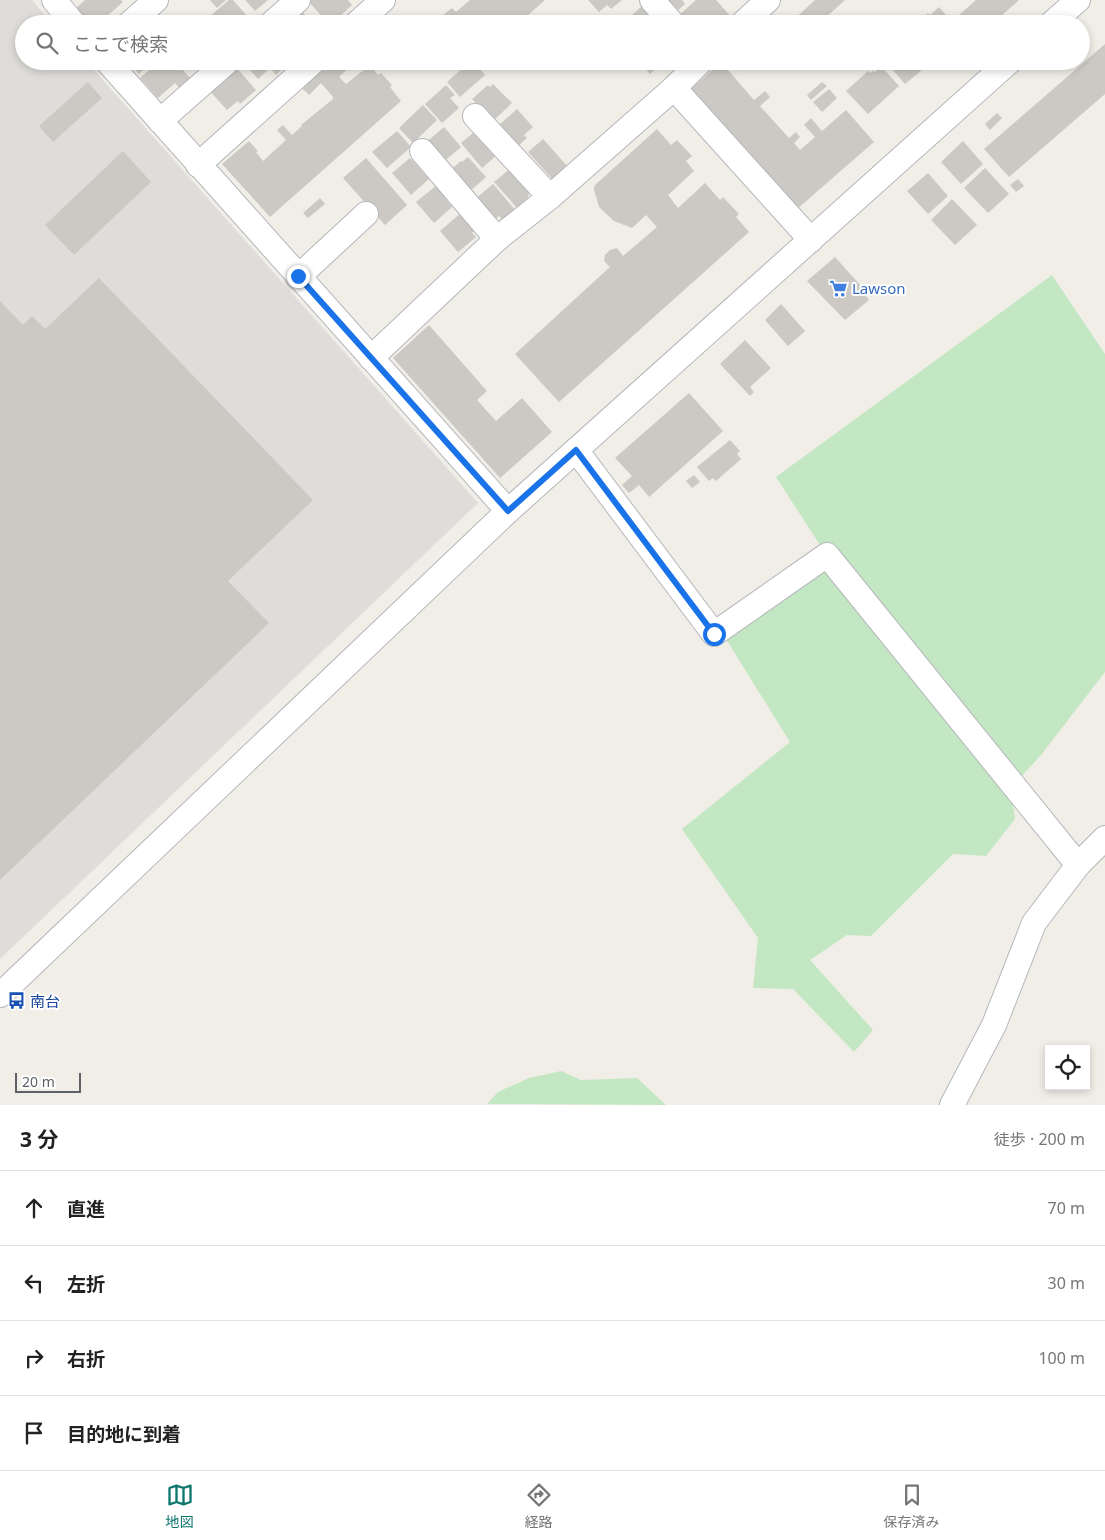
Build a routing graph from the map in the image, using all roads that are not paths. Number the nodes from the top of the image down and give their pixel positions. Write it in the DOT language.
graph roads {
  1 [pos="54,0"];
  2 [pos="156,0"];
  3 [pos="298,0"];
  4 [pos="383,0"];
  5 [pos="652,0"];
  6 [pos="768,0"];
  7 [pos="1078,0"];
  8 [pos="66,15"];
  9 [pos="138,15"];
  10 [pos="281,15"];
  11 [pos="366,15"];
  12 [pos="665,15"];
  13 [pos="752,15"];
  14 [pos="1061,15"];
  15 [pos="115,70"];
  16 [pos="218,70"];
  17 [pos="304,70"];
  18 [pos="692,70"];
  19 [pos="1000,70"];
  20 [pos="674,88"];
  21 [pos="475,116"];
  22 [pos="160,121"];
  23 [pos="422,151"];
  24 [pos="198,165"];
  25 [pos="550,197"];
  26 [pos="366,214"];
  27 [pos="497,239"];
  28 [pos="811,240"];
  29 [pos="298,276"];
  30 [pos="371,358"];
  31 [pos="576,450"];
  32 [pos="508,511"];
  33 [pos="1105,838"];
  34 [pos="1078,864"];
  35 [pos="0,995"];
  36 [pos="952,1105"];
  1 -- 8 [label="street"];
  2 -- 9 [label="street"];
  3 -- 10 [label="street"];
  4 -- 11 [label="street"];
  5 -- 12 [label="street"];
  6 -- 13 [label="street"];
  7 -- 14 [label="street"];
  15 -- 22 [label="street"];
  16 -- 22 [label="street"];
  17 -- 24 [label="street"];
  18 -- 20 [label="street"];
  19 -- 28 [label="street"];
  20 -- 25 [label="street"];
  20 -- 28 [label="street"];
  21 -- 25 [label="street"];
  22 -- 24 [label="street"];
  23 -- 27 [label="street"];
  24 -- 29 [label="street"];
  25 -- 27 [label="street"];
  26 -- 29 [label="street"];
  27 -- 30 [label="street"];
  28 -- 31 [label="street"];
  29 -- 30 [label="street"];
  30 -- 32 [label="street"];
  31 -- 32 [label="street"];
  31 -- 34 [label="street"];
  32 -- 35 [label="street"];
  33 -- 34 [label="street"];
  34 -- 36 [label="street"];
}
